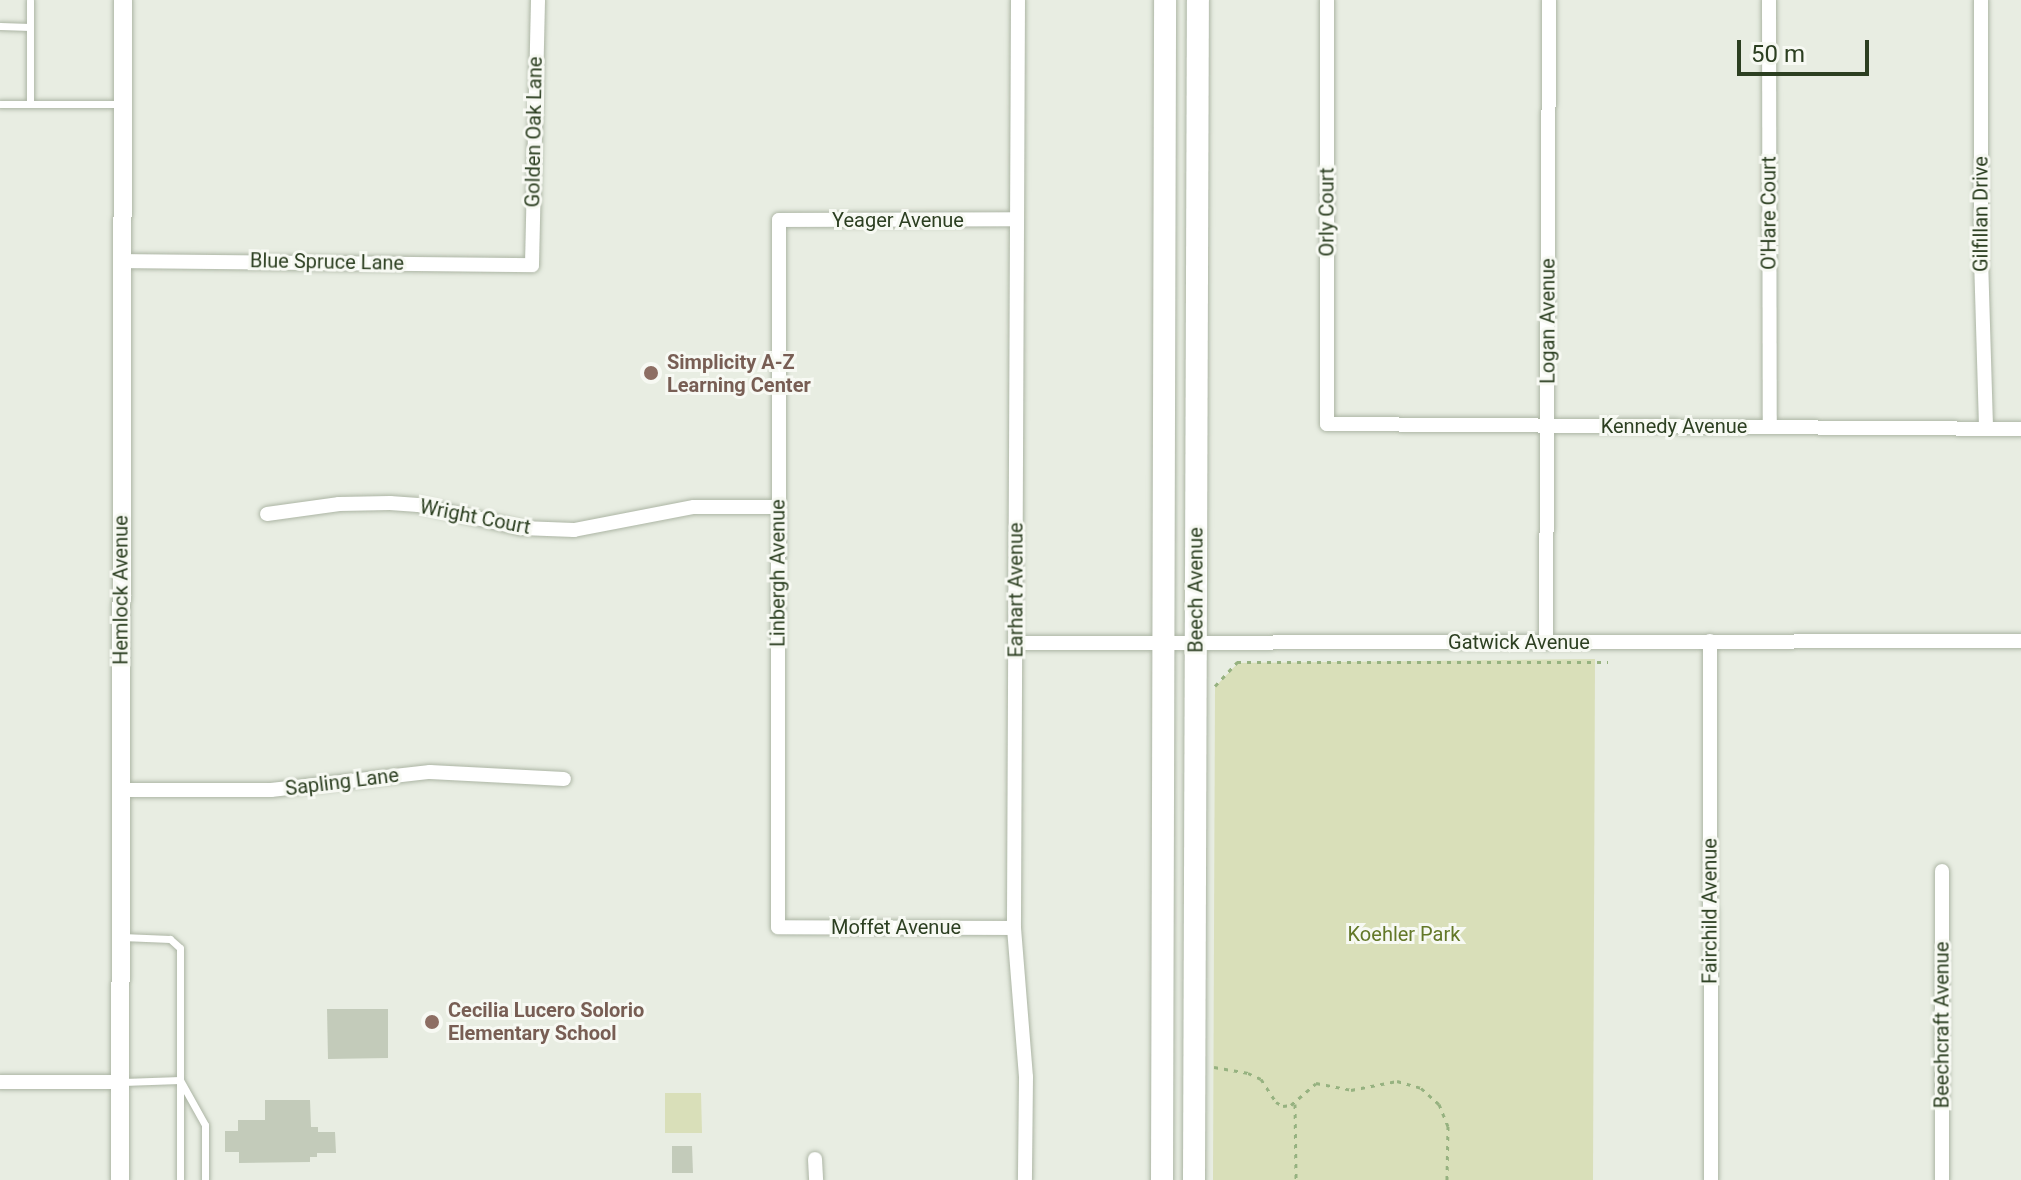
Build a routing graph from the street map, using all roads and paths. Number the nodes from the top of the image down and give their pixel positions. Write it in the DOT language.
graph roads {
  1 [pos="30,0"];
  2 [pos="123,0"];
  3 [pos="538,0"];
  4 [pos="1018,0"];
  5 [pos="1165,0"];
  6 [pos="1198,0"];
  7 [pos="1327,0"];
  8 [pos="1549,0"];
  9 [pos="1769,0"];
  10 [pos="1981,0"];
  11 [pos="0,26"];
  12 [pos="30,27"];
  13 [pos="0,104"];
  14 [pos="30,104"];
  15 [pos="123,104"];
  16 [pos="1017,219"];
  17 [pos="779,220"];
  18 [pos="122,261"];
  19 [pos="532,265"];
  20 [pos="1327,424"];
  21 [pos="1548,426"];
  22 [pos="1770,426"];
  23 [pos="1986,429"];
  24 [pos="2021,429"];
  25 [pos="777,507"];
  26 [pos="267,514"];
  27 [pos="1710,641"];
  28 [pos="2021,641"];
  29 [pos="1016,643"];
  30 [pos="1196,643"];
  31 [pos="1546,643"];
  32 [pos="1163,644"];
  33 [pos="1608,662"];
  34 [pos="1213,687"];
  35 [pos="564,779"];
  36 [pos="119,790"];
  37 [pos="1942,871"];
  38 [pos="778,927"];
  39 [pos="1014,928"];
  40 [pos="119,937"];
  41 [pos="1212,1063"];
  42 [pos="180,1080"];
  43 [pos="0,1082"];
  44 [pos="121,1082"];
  45 [pos="1295,1102"];
  46 [pos="815,1159"];
  47 [pos="120,1180"];
  48 [pos="180,1180"];
  49 [pos="205,1180"];
  50 [pos="816,1180"];
  51 [pos="1025,1180"];
  52 [pos="1162,1180"];
  53 [pos="1194,1180"];
  54 [pos="1296,1180"];
  55 [pos="1447,1180"];
  56 [pos="1711,1180"];
  57 [pos="1942,1180"];
  1 -- 12 [label="lane"];
  2 -- 15 [label="street, Hemlock Avenue"];
  3 -- 19 [label="street, Golden Oak Lane"];
  4 -- 16 [label="street, Earhart Avenue"];
  5 -- 32 [label="main road, Beech Avenue"];
  6 -- 30 [label="main road, Beech Avenue"];
  7 -- 20 [label="street, Orly Court"];
  8 -- 21 [label="street, Logan Avenue"];
  9 -- 22 [label="street, O'Hare Court"];
  10 -- 23 [label="street, Gilfillan Drive"];
  11 -- 12 [label="lane"];
  12 -- 14 [label="lane"];
  13 -- 14 [label="lane"];
  14 -- 15 [label="lane"];
  15 -- 18 [label="street, Hemlock Avenue"];
  16 -- 17 [label="street, Yeager Avenue"];
  16 -- 29 [label="street, Earhart Avenue"];
  17 -- 25 [label="street, Linbergh Avenue"];
  18 -- 19 [label="street, Blue Spruce Lane"];
  18 -- 36 [label="street, Hemlock Avenue"];
  20 -- 21 [label="street, Kennedy Avenue"];
  21 -- 22 [label="street, Kennedy Avenue"];
  21 -- 31 [label="street, Logan Avenue"];
  22 -- 23 [label="street, Kennedy Avenue"];
  23 -- 24 [label="street, Kennedy Avenue"];
  25 -- 26 [label="street, Wright Court"];
  25 -- 38 [label="street, Linbergh Avenue"];
  27 -- 28 [label="street, Gatwick Avenue"];
  27 -- 31 [label="street, Gatwick Avenue"];
  27 -- 56 [label="street, Fairchild Avenue"];
  29 -- 32 [label="street, Gatwick Avenue"];
  29 -- 39 [label="street, Earhart Avenue"];
  30 -- 31 [label="street, Gatwick Avenue"];
  30 -- 32 [label="street, Gatwick Avenue"];
  30 -- 53 [label="main road, Beech Avenue"];
  32 -- 52 [label="main road, Beech Avenue"];
  33 -- 34 [label="path"];
  35 -- 36 [label="street, Sapling Lane"];
  36 -- 40 [label="street, Hemlock Avenue"];
  37 -- 57 [label="street, Beechcraft Avenue"];
  38 -- 39 [label="street, Moffet Avenue"];
  39 -- 51 [label="street, Earhart Avenue"];
  40 -- 42 [label="lane"];
  40 -- 44 [label="street, Hemlock Avenue"];
  41 -- 45 [label="path"];
  42 -- 44 [label="lane"];
  42 -- 48 [label="lane"];
  42 -- 49 [label="lane"];
  43 -- 44 [label="street"];
  44 -- 47 [label="street, Hemlock Avenue"];
  45 -- 54 [label="path"];
  45 -- 55 [label="path"];
  46 -- 50 [label="street"];
}
